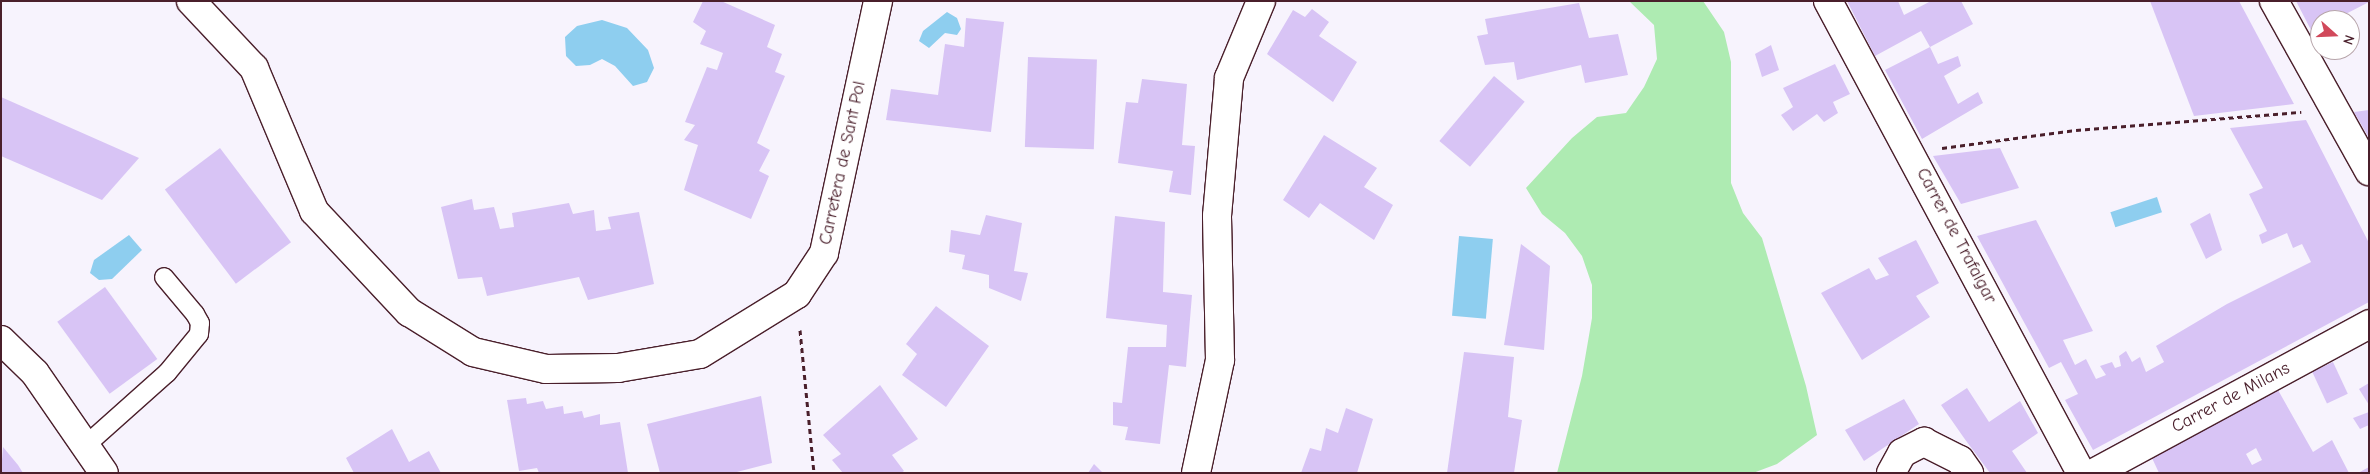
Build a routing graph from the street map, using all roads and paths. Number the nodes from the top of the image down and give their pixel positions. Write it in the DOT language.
graph roads {
  1 [pos="191,1"];
  2 [pos="878,1"];
  3 [pos="1260,1"];
  4 [pos="1828,1"];
  5 [pos="2274,1"];
  6 [pos="2335,109"];
  7 [pos="1911,152"];
  8 [pos="2369,171"];
  9 [pos="164,277"];
  10 [pos="797,294"];
  11 [pos="2369,324"];
  12 [pos="1,340"];
  13 [pos="85,446"];
  14 [pos="104,473"];
  15 [pos="814,473"];
  16 [pos="1196,473"];
  17 [pos="1891,473"];
  18 [pos="1969,473"];
  19 [pos="2081,473"];
  20 [pos="2094,473"];
  1 -- 10 [label="street, Carretera de Sant Pol"];
  2 -- 10 [label="street, Carretera de Sant Pol"];
  3 -- 16 [label="street"];
  4 -- 7 [label="street, Carrer de Trafalgar"];
  5 -- 6 [label="street"];
  6 -- 7 [label="path"];
  6 -- 8 [label="street"];
  7 -- 19 [label="street, Carrer de Trafalgar"];
  9 -- 13 [label="lane"];
  10 -- 15 [label="path"];
  11 -- 20 [label="street, Carrer de Milans"];
  12 -- 13 [label="street"];
  13 -- 14 [label="street"];
  17 -- 18 [label="street"];
}
